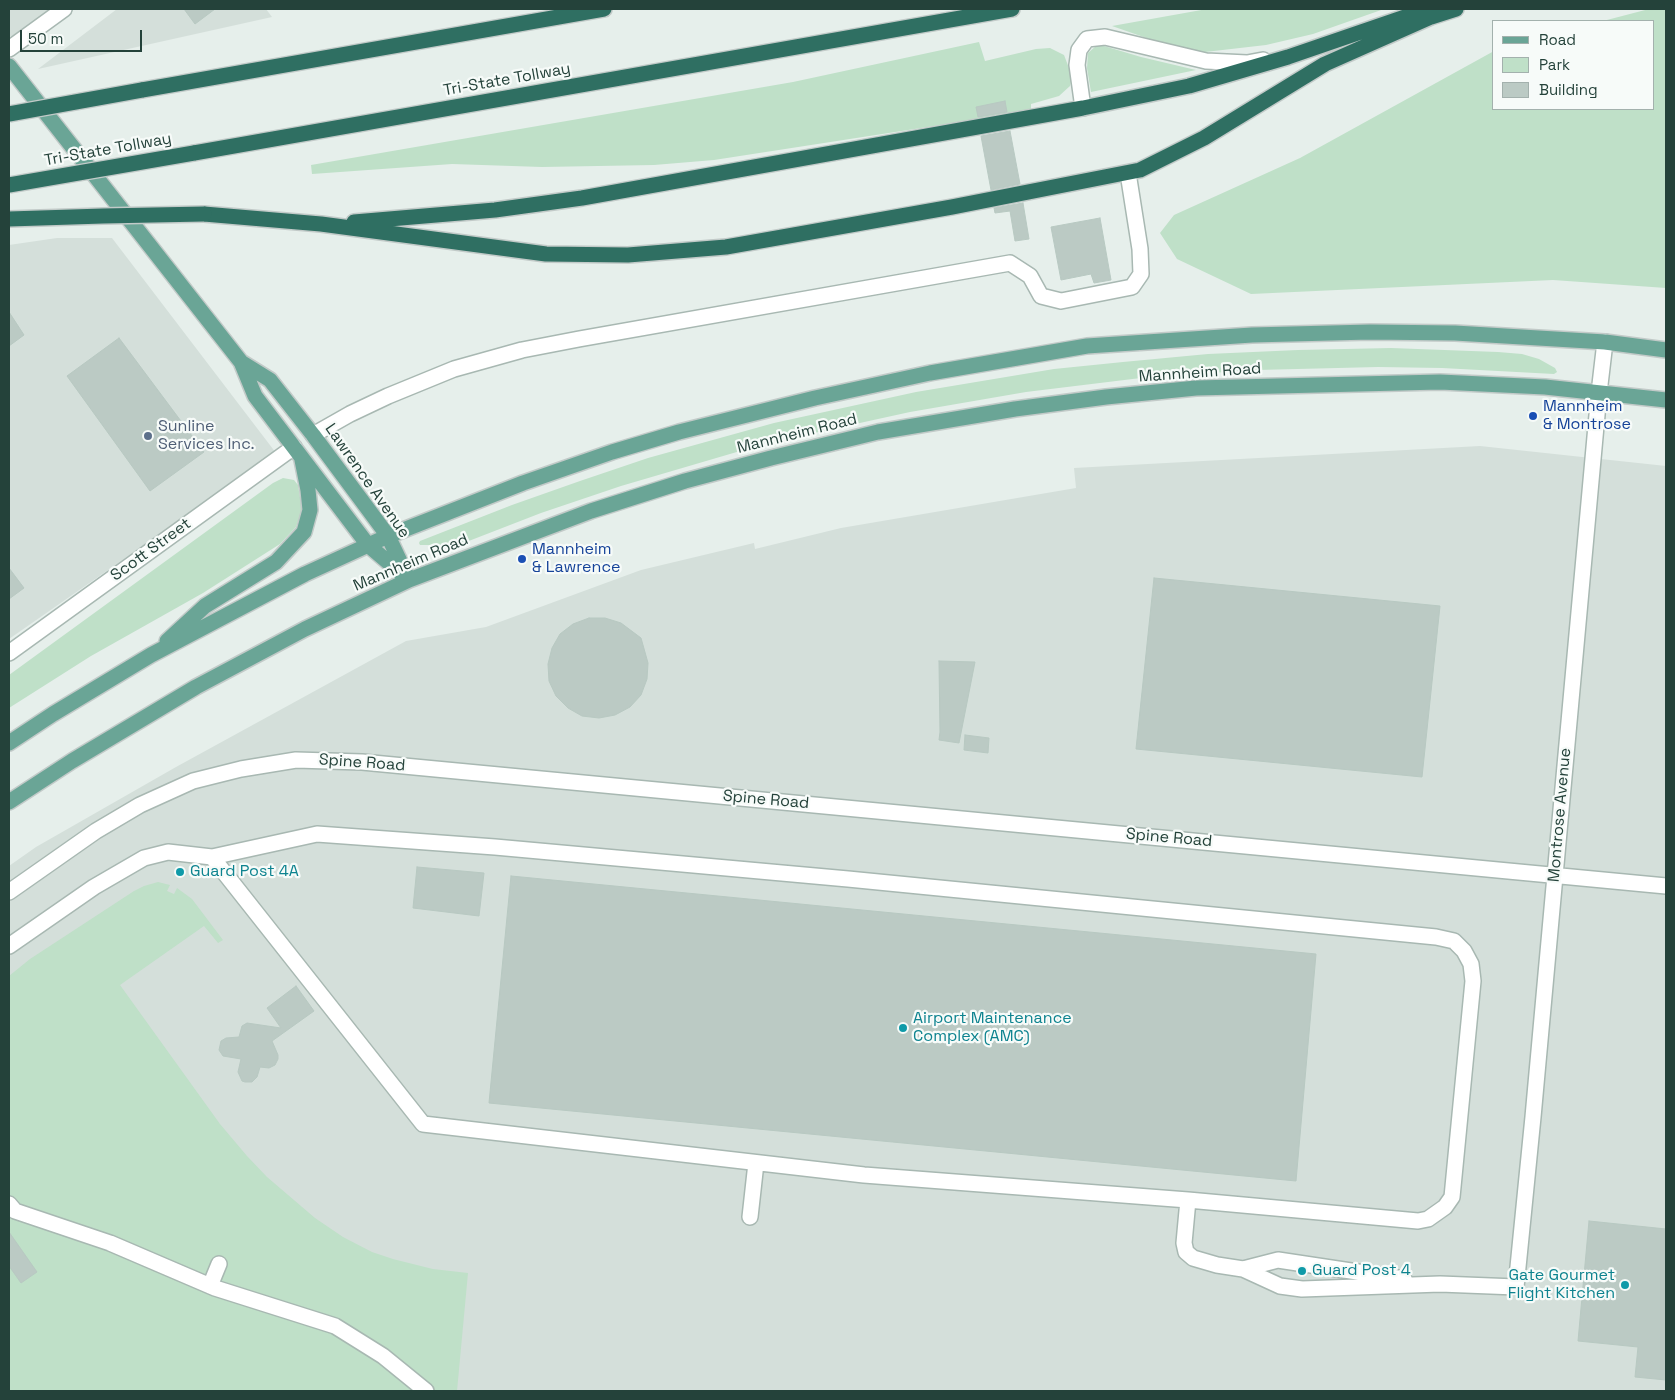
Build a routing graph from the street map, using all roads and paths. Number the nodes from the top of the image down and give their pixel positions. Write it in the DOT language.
graph roads {
  1 [pos="64,9"];
  2 [pos="604,9"];
  3 [pos="1012,9"];
  4 [pos="1428,9"];
  5 [pos="1456,9"];
  6 [pos="9,50"];
  7 [pos="1288,57"];
  8 [pos="9,66"];
  9 [pos="1083,108"];
  10 [pos="9,114"];
  11 [pos="1128,173"];
  12 [pos="9,185"];
  13 [pos="9,219"];
  14 [pos="320,224"];
  15 [pos="1605,342"];
  16 [pos="1666,350"];
  17 [pos="241,362"];
  18 [pos="1599,393"];
  19 [pos="1666,400"];
  20 [pos="314,435"];
  21 [pos="297,452"];
  22 [pos="388,536"];
  23 [pos="368,545"];
  24 [pos="409,580"];
  25 [pos="9,653"];
  26 [pos="151,655"];
  27 [pos="9,743"];
  28 [pos="9,802"];
  29 [pos="212,856"];
  30 [pos="1555,875"];
  31 [pos="1666,886"];
  32 [pos="9,892"];
  33 [pos="9,946"];
  34 [pos="756,1163"];
  35 [pos="1188,1200"];
  36 [pos="11,1210"];
  37 [pos="750,1218"];
  38 [pos="219,1264"];
  39 [pos="1243,1269"];
  40 [pos="1440,1284"];
  41 [pos="210,1286"];
  42 [pos="426,1391"];
  1 -- 6 [label="street"];
  2 -- 10 [label="highway, bridge"];
  3 -- 12 [label="highway, Tri-State Tollway, bridge"];
  4 -- 7 [label="highway"];
  5 -- 11 [label="highway"];
  7 -- 9 [label="highway"];
  7 -- 9 [label="street"];
  8 -- 17 [label="main road, Lawrence Avenue"];
  9 -- 14 [label="highway"];
  11 -- 14 [label="highway"];
  11 -- 20 [label="street"];
  13 -- 14 [label="highway, bridge"];
  15 -- 16 [label="main road, Mannheim Road"];
  15 -- 18 [label="street, Montrose Avenue"];
  15 -- 22 [label="main road, Mannheim Road"];
  17 -- 20 [label="main road, Lawrence Avenue"];
  17 -- 21 [label="main road, Lawrence Avenue"];
  18 -- 19 [label="main road, Mannheim Road"];
  18 -- 24 [label="main road, Mannheim Road"];
  18 -- 30 [label="street, Montrose Avenue"];
  20 -- 22 [label="main road, Lawrence Avenue"];
  21 -- 23 [label="main road, Lawrence Avenue"];
  21 -- 25 [label="street, Scott Street"];
  21 -- 26 [label="main road"];
  22 -- 23 [label="main road, Mannheim Road"];
  22 -- 24 [label="main road, Lawrence Avenue"];
  23 -- 24 [label="main road, Lawrence Avenue"];
  23 -- 26 [label="main road, Mannheim Road"];
  24 -- 28 [label="main road, Mannheim Road"];
  26 -- 27 [label="main road, Mannheim Road"];
  29 -- 33 [label="street"];
  29 -- 34 [label="street"];
  29 -- 35 [label="street"];
  30 -- 31 [label="street, Spine Road"];
  30 -- 32 [label="street, Spine Road"];
  30 -- 40 [label="street, Montrose Avenue"];
  34 -- 35 [label="street"];
  34 -- 37 [label="street"];
  35 -- 39 [label="street"];
  36 -- 41 [label="street"];
  38 -- 41 [label="street"];
  39 -- 40 [label="street"];
  39 -- 40 [label="street"];
  41 -- 42 [label="street"];
}
